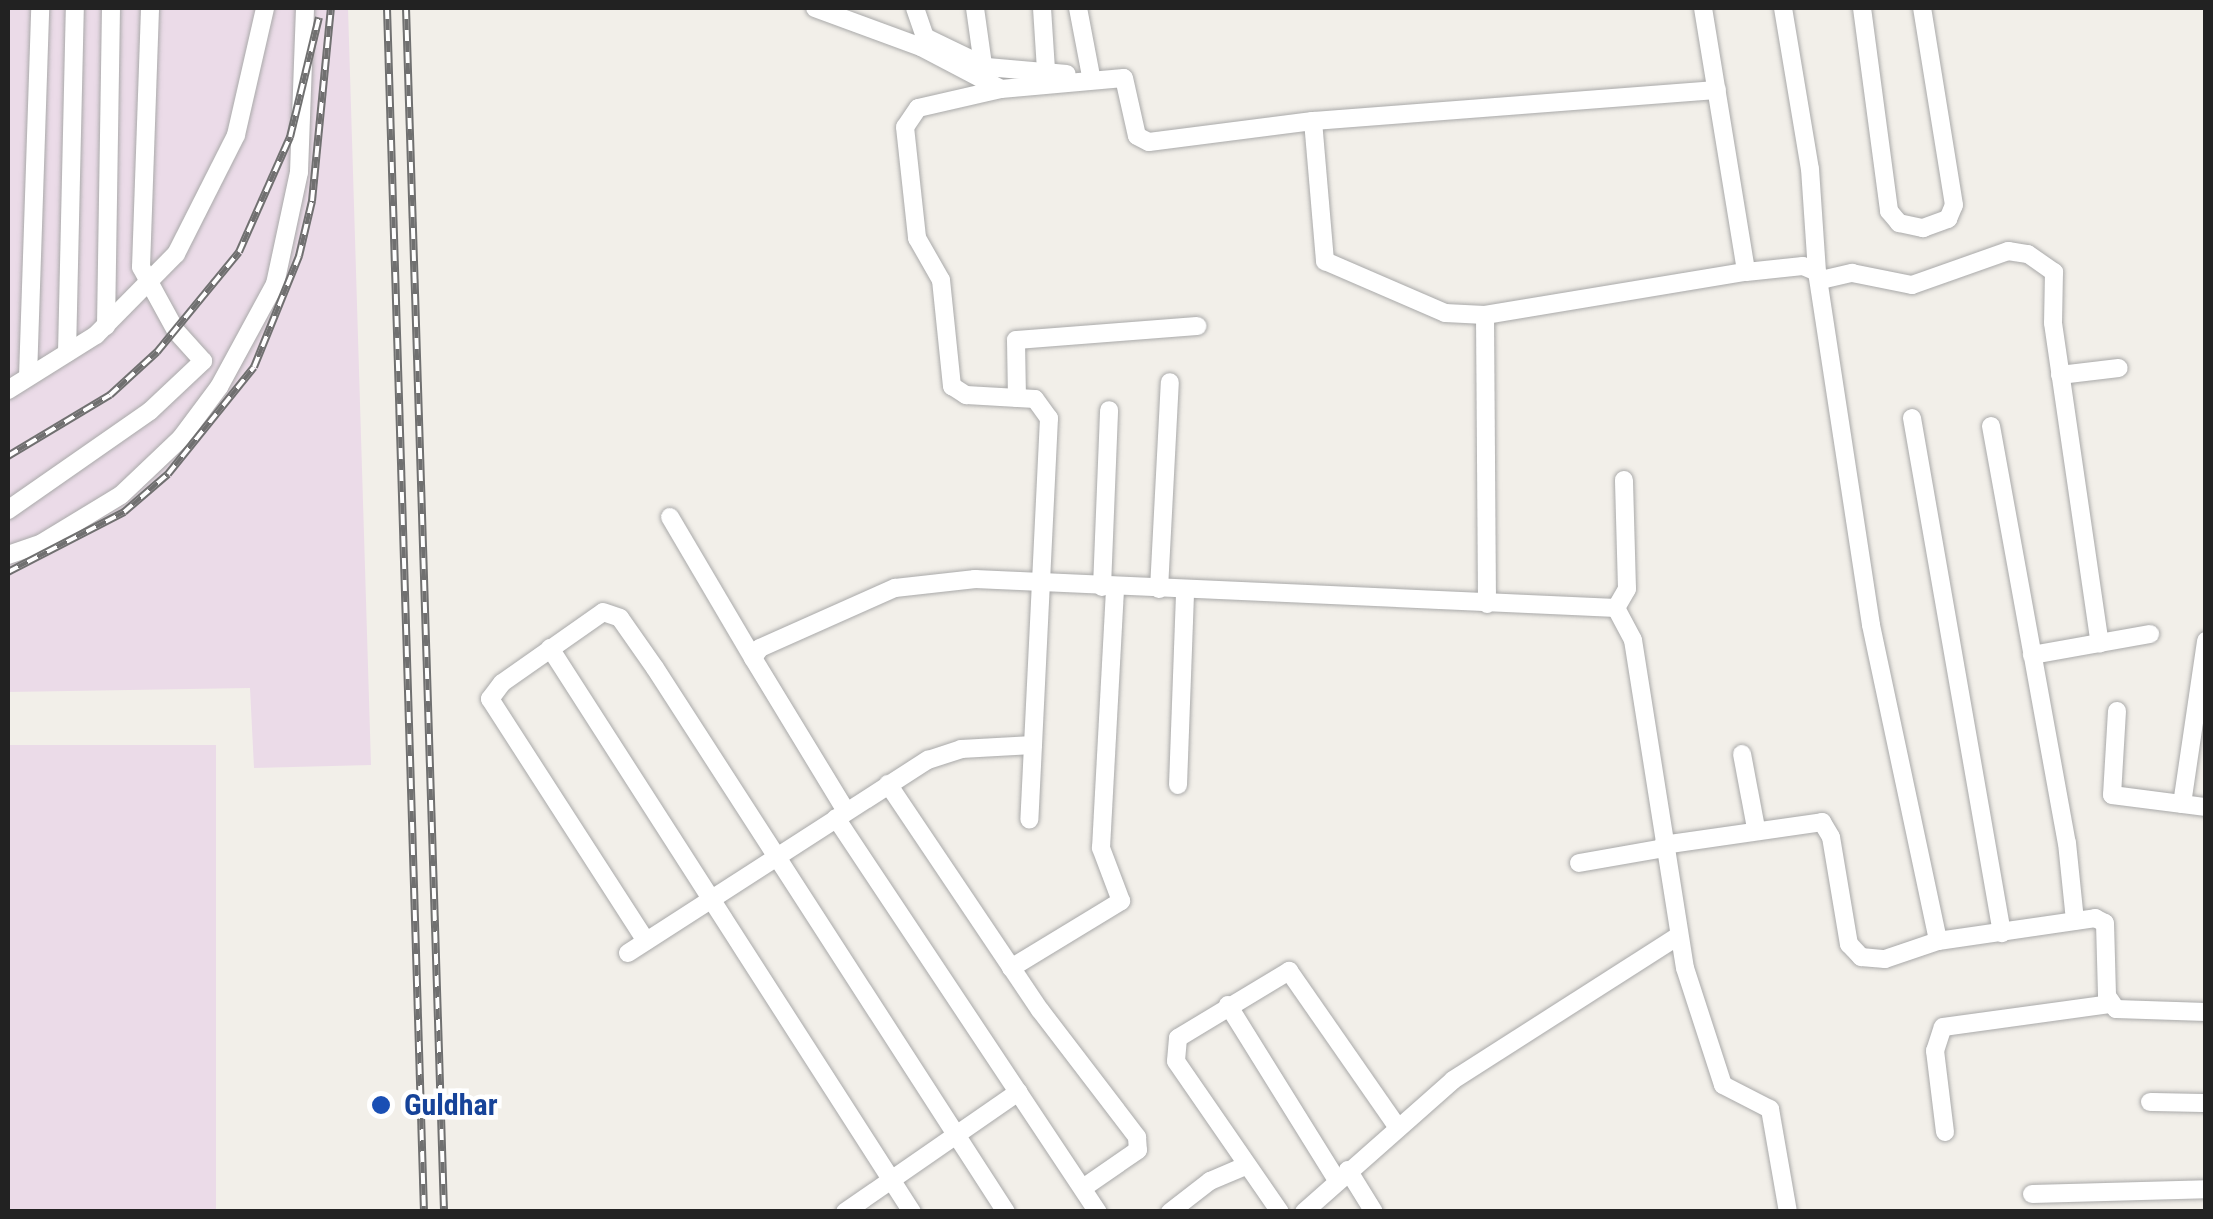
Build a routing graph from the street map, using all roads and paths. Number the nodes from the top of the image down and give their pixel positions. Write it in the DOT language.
graph roads {
  1 [pos="40,8"];
  2 [pos="75,8"];
  3 [pos="111,8"];
  4 [pos="150,8"];
  5 [pos="265,8"];
  6 [pos="305,8"];
  7 [pos="815,8"];
  8 [pos="915,8"];
  9 [pos="974,8"];
  10 [pos="1042,8"];
  11 [pos="1078,8"];
  12 [pos="1703,8"];
  13 [pos="1783,8"];
  14 [pos="1862,8"];
  15 [pos="1922,8"];
  16 [pos="984,65"];
  17 [pos="1046,70"];
  18 [pos="1084,77"];
  19 [pos="1002,88"];
  20 [pos="1717,90"];
  21 [pos="1313,121"];
  22 [pos="1746,272"];
  23 [pos="1819,276"];
  24 [pos="151,286"];
  25 [pos="1485,315"];
  26 [pos="106,326"];
  27 [pos="1197,326"];
  28 [pos="67,353"];
  29 [pos="2119,368"];
  30 [pos="2060,375"];
  31 [pos="28,377"];
  32 [pos="1170,382"];
  33 [pos="8,390"];
  34 [pos="1017,398"];
  35 [pos="1110,410"];
  36 [pos="1912,418"];
  37 [pos="1990,426"];
  38 [pos="1624,480"];
  39 [pos="8,510"];
  40 [pos="670,517"];
  41 [pos="8,555"];
  42 [pos="1039,584"];
  43 [pos="1109,587"];
  44 [pos="1159,589"];
  45 [pos="1185,591"];
  46 [pos="1487,604"];
  47 [pos="1616,608"];
  48 [pos="2150,634"];
  49 [pos="2206,641"];
  50 [pos="2100,644"];
  51 [pos="550,648"];
  52 [pos="2032,655"];
  53 [pos="753,658"];
  54 [pos="2117,711"];
  55 [pos="2198,727"];
  56 [pos="1033,745"];
  57 [pos="1742,754"];
  58 [pos="888,784"];
  59 [pos="1178,785"];
  60 [pos="2182,804"];
  61 [pos="2206,807"];
  62 [pos="841,814"];
  63 [pos="1029,820"];
  64 [pos="1756,828"];
  65 [pos="1663,846"];
  66 [pos="778,858"];
  67 [pos="1580,863"];
  68 [pos="713,900"];
  69 [pos="2075,921"];
  70 [pos="2002,933"];
  71 [pos="1678,936"];
  72 [pos="646,941"];
  73 [pos="1938,942"];
  74 [pos="628,954"];
  75 [pos="1011,968"];
  76 [pos="2111,1004"];
  77 [pos="1228,1005"];
  78 [pos="2206,1012"];
  79 [pos="1018,1092"];
  80 [pos="2150,1102"];
  81 [pos="2206,1104"];
  82 [pos="1396,1125"];
  83 [pos="956,1132"];
  84 [pos="1945,1132"];
  85 [pos="1244,1166"];
  86 [pos="1342,1175"];
  87 [pos="893,1178"];
  88 [pos="1083,1188"];
  89 [pos="2206,1189"];
  90 [pos="2032,1194"];
  91 [pos="845,1212"];
  92 [pos="912,1212"];
  93 [pos="1006,1212"];
  94 [pos="1098,1212"];
  95 [pos="1170,1212"];
  96 [pos="1280,1212"];
  97 [pos="1304,1212"];
  98 [pos="1374,1212"];
  99 [pos="1788,1212"];
  1 -- 31 [label="street"];
  2 -- 28 [label="street"];
  3 -- 26 [label="street"];
  4 -- 24 [label="street"];
  5 -- 24 [label="street"];
  6 -- 41 [label="street"];
  7 -- 19 [label="street"];
  8 -- 16 [label="street"];
  9 -- 16 [label="street"];
  10 -- 17 [label="street"];
  11 -- 18 [label="street"];
  12 -- 20 [label="street"];
  13 -- 23 [label="street"];
  14 -- 15 [label="street"];
  16 -- 17 [label="street"];
  17 -- 18 [label="street"];
  18 -- 19 [label="street"];
  18 -- 21 [label="street"];
  19 -- 34 [label="street"];
  20 -- 21 [label="street"];
  20 -- 22 [label="street"];
  21 -- 25 [label="street"];
  22 -- 23 [label="street"];
  22 -- 25 [label="street"];
  23 -- 30 [label="street"];
  23 -- 73 [label="street"];
  24 -- 26 [label="street"];
  24 -- 39 [label="street"];
  25 -- 46 [label="street"];
  26 -- 28 [label="street"];
  27 -- 34 [label="street"];
  28 -- 31 [label="street"];
  29 -- 30 [label="street"];
  30 -- 50 [label="street"];
  31 -- 33 [label="street"];
  32 -- 44 [label="street"];
  34 -- 42 [label="street"];
  35 -- 43 [label="street"];
  36 -- 70 [label="street"];
  37 -- 52 [label="street"];
  38 -- 47 [label="street"];
  40 -- 53 [label="street"];
  42 -- 43 [label="street"];
  42 -- 53 [label="street"];
  42 -- 56 [label="street"];
  43 -- 44 [label="street"];
  43 -- 75 [label="street"];
  44 -- 45 [label="street"];
  45 -- 46 [label="street"];
  45 -- 59 [label="street"];
  46 -- 47 [label="street"];
  47 -- 65 [label="street"];
  48 -- 50 [label="street"];
  49 -- 55 [label="street"];
  50 -- 52 [label="street"];
  51 -- 66 [label="street"];
  51 -- 68 [label="street"];
  51 -- 72 [label="street"];
  52 -- 69 [label="street"];
  53 -- 62 [label="street"];
  54 -- 60 [label="street"];
  55 -- 60 [label="street"];
  56 -- 58 [label="street"];
  56 -- 63 [label="street"];
  57 -- 64 [label="street"];
  58 -- 62 [label="street"];
  58 -- 75 [label="street"];
  60 -- 61 [label="street"];
  62 -- 66 [label="street"];
  62 -- 79 [label="street"];
  64 -- 65 [label="street"];
  64 -- 73 [label="street"];
  65 -- 67 [label="street"];
  65 -- 71 [label="street"];
  66 -- 68 [label="street"];
  66 -- 83 [label="street"];
  68 -- 72 [label="street"];
  68 -- 87 [label="street"];
  69 -- 70 [label="street"];
  69 -- 76 [label="street"];
  70 -- 73 [label="street"];
  71 -- 82 [label="street"];
  71 -- 99 [label="street"];
  72 -- 74 [label="street"];
  75 -- 88 [label="street"];
  76 -- 78 [label="street"];
  76 -- 84 [label="street"];
  77 -- 82 [label="street"];
  77 -- 85 [label="street"];
  77 -- 86 [label="street"];
  79 -- 83 [label="street"];
  79 -- 88 [label="street"];
  80 -- 81 [label="street"];
  82 -- 86 [label="street"];
  83 -- 87 [label="street"];
  83 -- 93 [label="street"];
  85 -- 95 [label="street"];
  85 -- 96 [label="street"];
  86 -- 97 [label="street"];
  86 -- 98 [label="street"];
  87 -- 91 [label="street"];
  87 -- 92 [label="street"];
  88 -- 94 [label="street"];
  89 -- 90 [label="street"];
}
